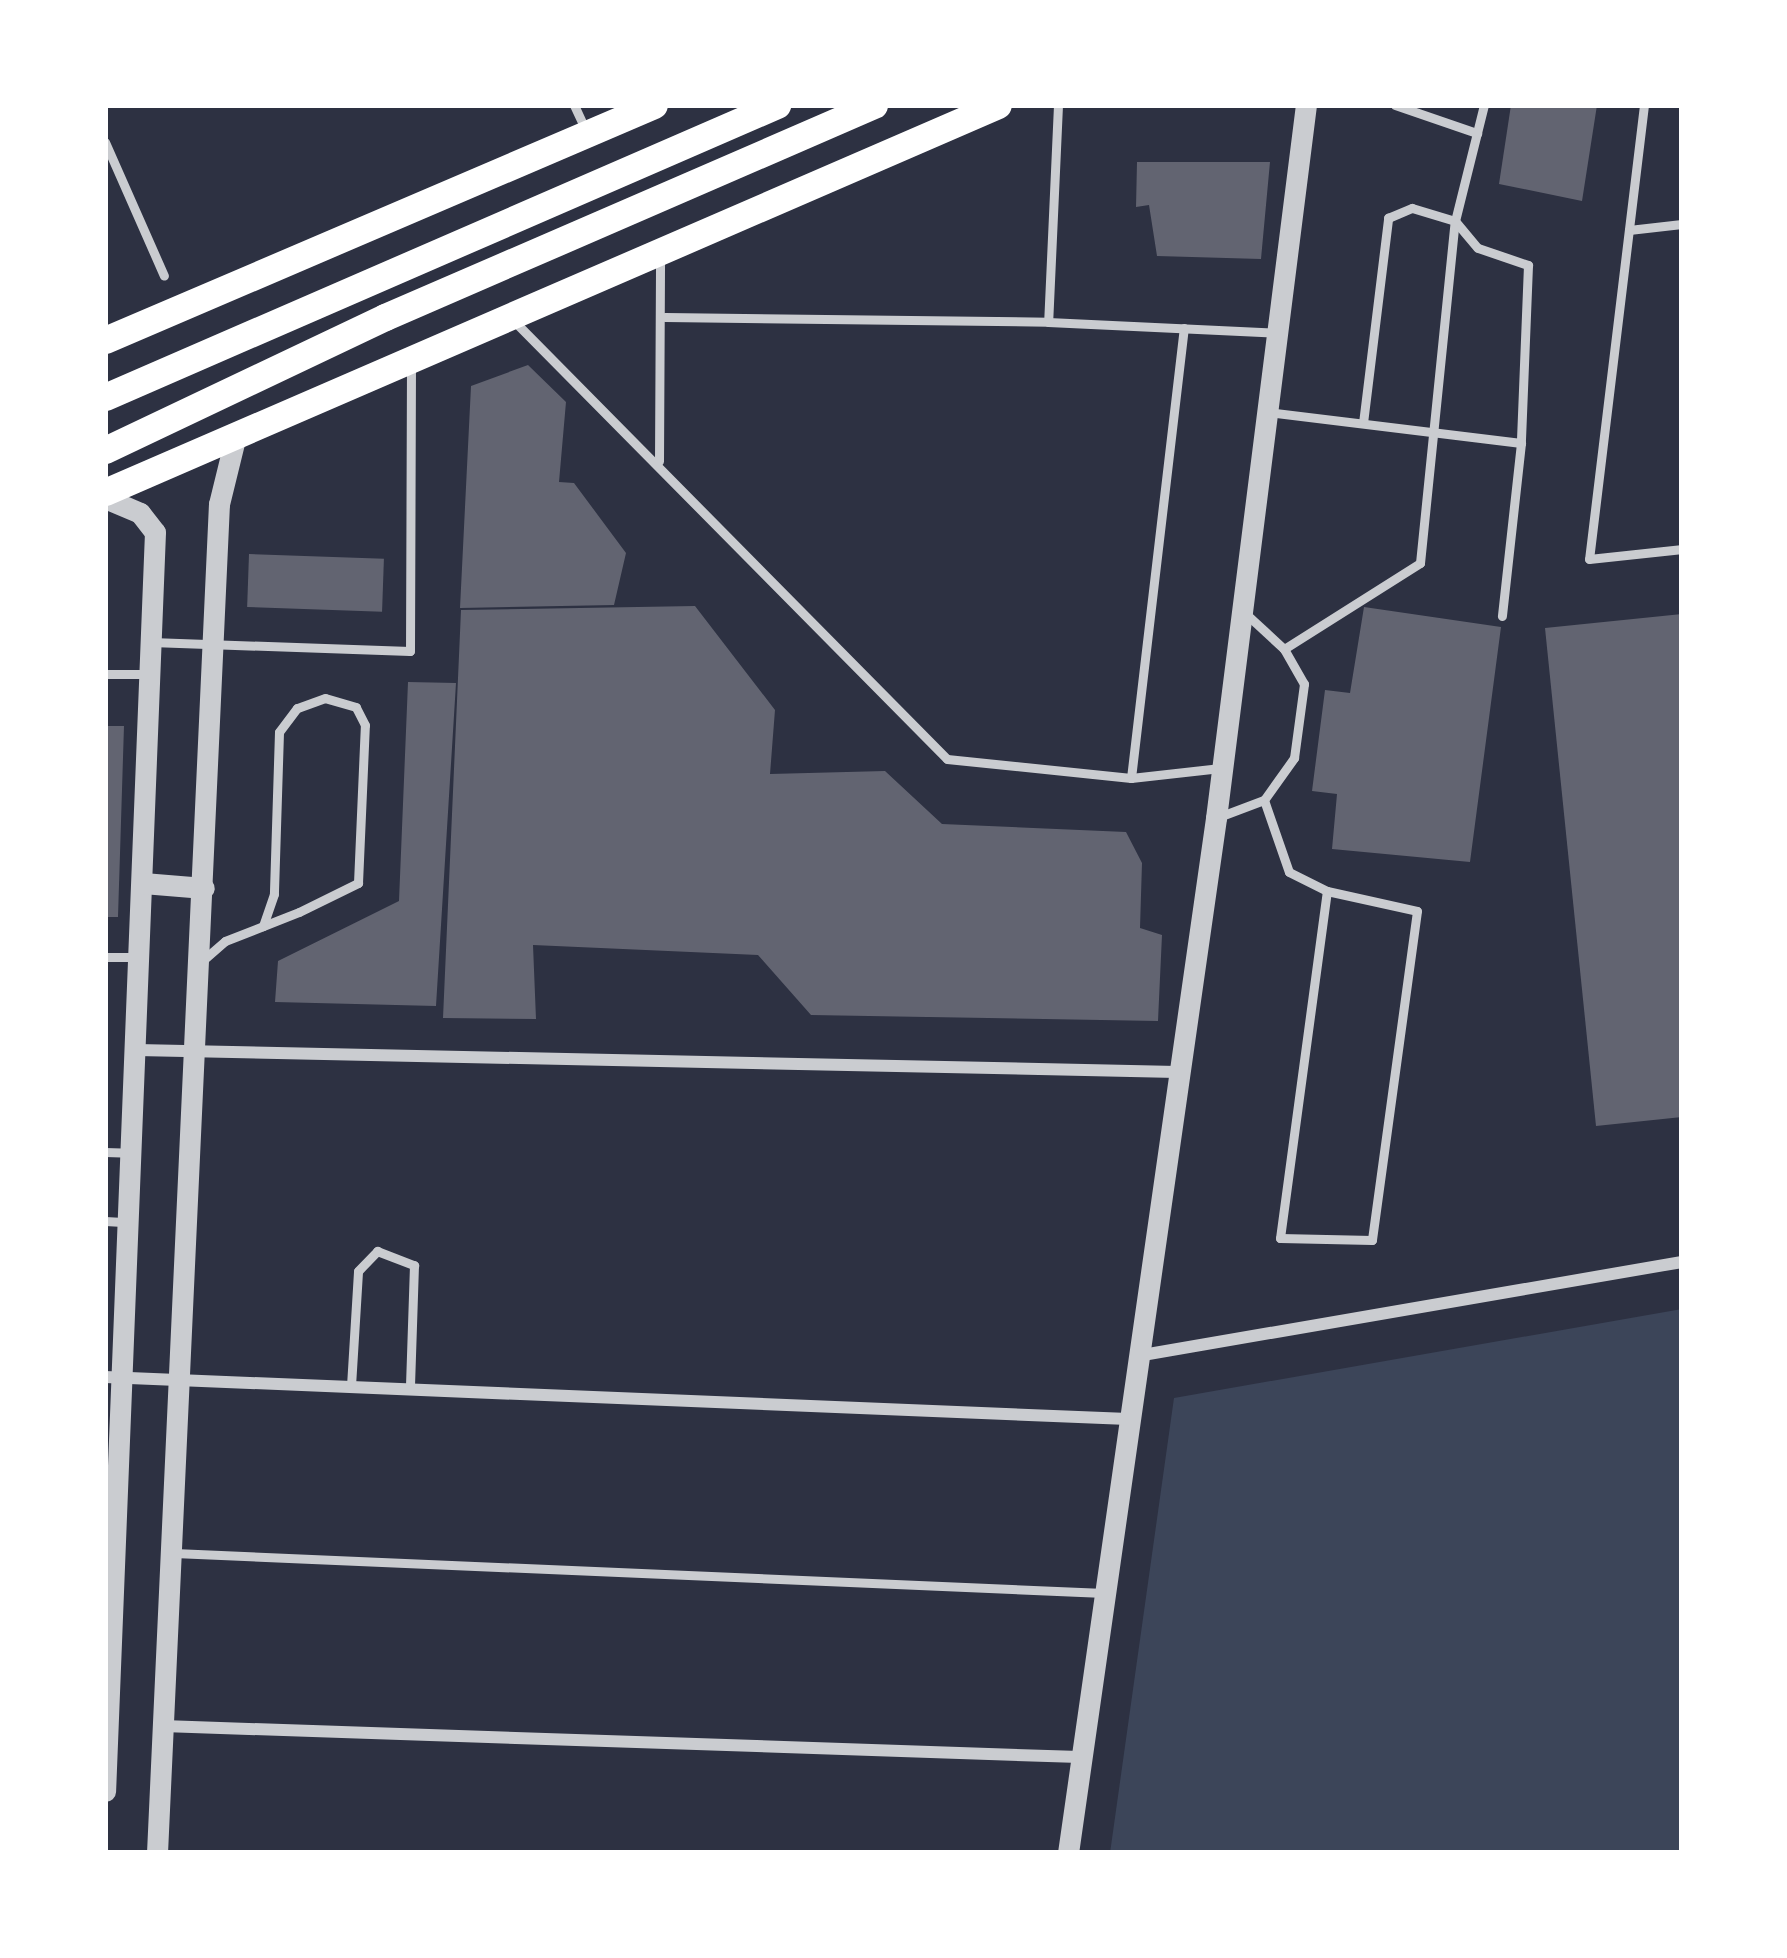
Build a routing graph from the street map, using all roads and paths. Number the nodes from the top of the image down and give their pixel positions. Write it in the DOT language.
graph roads {
  1 [pos="574,105"];
  2 [pos="654,105"];
  3 [pos="777,105"];
  4 [pos="874,105"];
  5 [pos="998,105"];
  6 [pos="1058,105"];
  7 [pos="1289,105"];
  8 [pos="1306,105"];
  9 [pos="1395,105"];
  10 [pos="1484,105"];
  11 [pos="1644,105"];
  12 [pos="1477,133"];
  13 [pos="587,134"];
  14 [pos="1302,135"];
  15 [pos="105,142"];
  16 [pos="1455,221"];
  17 [pos="1682,224"];
  18 [pos="1629,230"];
  19 [pos="659,250"];
  20 [pos="164,276"];
  21 [pos="665,316"];
  22 [pos="511,319"];
  23 [pos="1048,322"];
  24 [pos="1184,328"];
  25 [pos="1278,333"];
  26 [pos="105,340"];
  27 [pos="411,362"];
  28 [pos="105,398"];
  29 [pos="1268,412"];
  30 [pos="1363,423"];
  31 [pos="1432,432"];
  32 [pos="236,435"];
  33 [pos="1521,443"];
  34 [pos="105,450"];
  35 [pos="659,460"];
  36 [pos="105,495"];
  37 [pos="1682,549"];
  38 [pos="1241,609"];
  39 [pos="1502,616"];
  40 [pos="214,641"];
  41 [pos="151,643"];
  42 [pos="1284,649"];
  43 [pos="105,674"];
  44 [pos="150,674"];
  45 [pos="1222,768"];
  46 [pos="1131,778"];
  47 [pos="1264,800"];
  48 [pos="1216,818"];
  49 [pos="143,883"];
  50 [pos="204,887"];
  51 [pos="1327,891"];
  52 [pos="262,926"];
  53 [pos="105,957"];
  54 [pos="141,957"];
  55 [pos="201,961"];
  56 [pos="137,1050"];
  57 [pos="198,1050"];
  58 [pos="1178,1072"];
  59 [pos="105,1152"];
  60 [pos="134,1153"];
  61 [pos="116,1221"];
  62 [pos="1682,1262"];
  63 [pos="1137,1356"];
  64 [pos="112,1377"];
  65 [pos="173,1378"];
  66 [pos="351,1386"];
  67 [pos="410,1388"];
  68 [pos="1128,1419"];
  69 [pos="169,1553"];
  70 [pos="1104,1593"];
  71 [pos="106,1724"];
  72 [pos="163,1726"];
  73 [pos="1079,1756"];
  74 [pos="105,1791"];
  75 [pos="157,1853"];
  76 [pos="1068,1853"];
  1 -- 13 [label="lane"];
  2 -- 13 [label="main road"];
  3 -- 28 [label="main road"];
  4 -- 34 [label="main road"];
  5 -- 19 [label="main road"];
  6 -- 23 [label="lane"];
  7 -- 14 [label="street"];
  8 -- 14 [label="street"];
  9 -- 12 [label="lane"];
  10 -- 12 [label="lane"];
  11 -- 18 [label="lane"];
  12 -- 16 [label="lane"];
  13 -- 26 [label="main road"];
  14 -- 25 [label="street"];
  15 -- 20 [label="lane"];
  16 -- 30 [label="lane"];
  16 -- 31 [label="lane"];
  16 -- 33 [label="lane"];
  17 -- 18 [label="lane"];
  18 -- 37 [label="lane"];
  19 -- 21 [label="lane"];
  19 -- 22 [label="main road"];
  21 -- 23 [label="lane"];
  21 -- 35 [label="lane"];
  22 -- 27 [label="main road"];
  22 -- 35 [label="lane"];
  23 -- 24 [label="lane"];
  24 -- 25 [label="lane"];
  24 -- 46 [label="lane"];
  25 -- 29 [label="street"];
  27 -- 32 [label="main road"];
  27 -- 40 [label="lane"];
  29 -- 30 [label="lane"];
  29 -- 38 [label="street"];
  30 -- 31 [label="lane"];
  31 -- 33 [label="lane"];
  31 -- 42 [label="lane"];
  32 -- 36 [label="main road"];
  32 -- 40 [label="street"];
  33 -- 39 [label="lane"];
  35 -- 46 [label="lane"];
  36 -- 41 [label="street"];
  38 -- 42 [label="lane"];
  38 -- 45 [label="street"];
  40 -- 41 [label="lane"];
  40 -- 50 [label="street"];
  41 -- 44 [label="street"];
  42 -- 47 [label="lane"];
  43 -- 44 [label="lane"];
  44 -- 49 [label="street"];
  45 -- 46 [label="lane"];
  45 -- 48 [label="street"];
  47 -- 48 [label="lane"];
  47 -- 51 [label="lane"];
  48 -- 58 [label="street"];
  49 -- 50 [label="street"];
  49 -- 54 [label="street"];
  50 -- 55 [label="street"];
  51 -- 51 [label="lane"];
  52 -- 52 [label="lane"];
  52 -- 55 [label="lane"];
  53 -- 54 [label="lane"];
  54 -- 56 [label="street"];
  55 -- 57 [label="street"];
  56 -- 57 [label="street"];
  56 -- 60 [label="street"];
  57 -- 58 [label="street"];
  57 -- 65 [label="street"];
  58 -- 63 [label="street"];
  59 -- 60 [label="lane"];
  60 -- 61 [label="street"];
  61 -- 64 [label="street"];
  62 -- 63 [label="street"];
  63 -- 68 [label="street"];
  64 -- 65 [label="street"];
  64 -- 71 [label="street"];
  65 -- 66 [label="street"];
  65 -- 69 [label="street"];
  66 -- 67 [label="street"];
  66 -- 67 [label="lane"];
  67 -- 68 [label="street"];
  68 -- 70 [label="street"];
  69 -- 70 [label="lane"];
  69 -- 72 [label="street"];
  70 -- 73 [label="street"];
  71 -- 74 [label="street"];
  72 -- 73 [label="street"];
  72 -- 75 [label="street"];
  73 -- 76 [label="street"];
}
